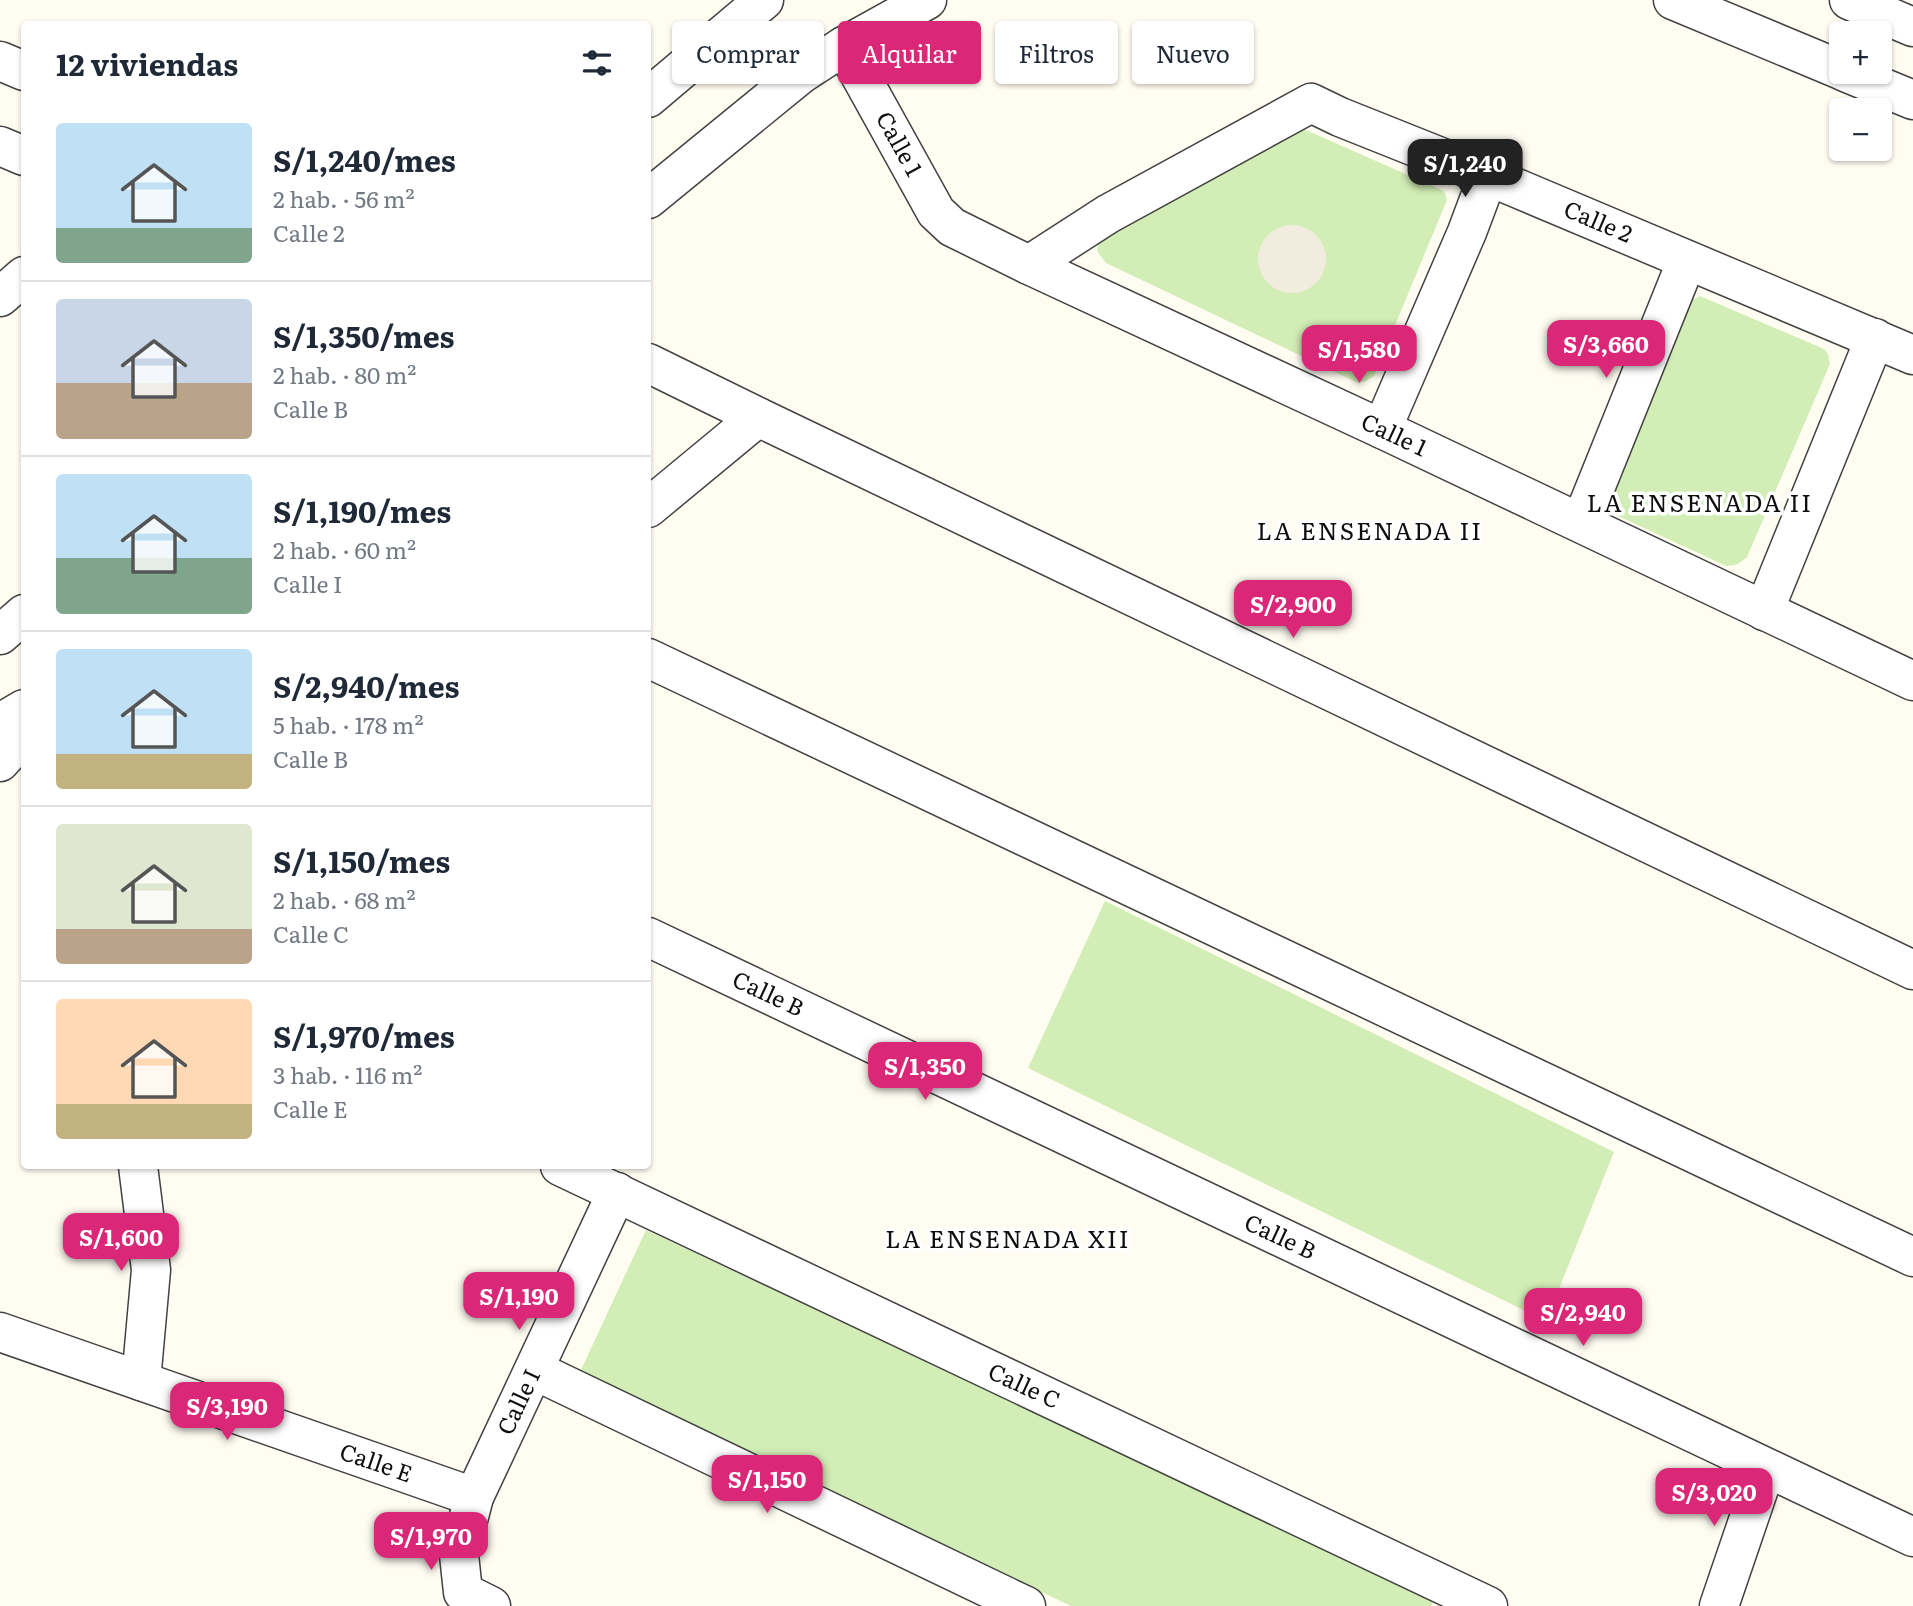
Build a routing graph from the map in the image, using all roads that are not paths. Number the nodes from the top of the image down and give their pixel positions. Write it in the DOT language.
graph roads {
  1 [pos="764,0"];
  2 [pos="928,0"];
  3 [pos="1673,0"];
  4 [pos="1849,0"];
  5 [pos="890,21"];
  6 [pos="1913,27"];
  7 [pos="838,50"];
  8 [pos="0,61"];
  9 [pos="1829,65"];
  10 [pos="21,70"];
  11 [pos="865,84"];
  12 [pos="1874,84"];
  13 [pos="651,95"];
  14 [pos="1913,100"];
  15 [pos="0,146"];
  16 [pos="21,155"];
  17 [pos="1488,176"];
  18 [pos="651,197"];
  19 [pos="1687,260"];
  20 [pos="1029,265"];
  21 [pos="21,279"];
  22 [pos="0,297"];
  23 [pos="1875,338"];
  24 [pos="1913,355"];
  25 [pos="651,364"];
  26 [pos="758,417"];
  27 [pos="1382,429"];
  28 [pos="651,506"];
  29 [pos="1581,523"];
  30 [pos="1764,611"];
  31 [pos="21,617"];
  32 [pos="0,635"];
  33 [pos="651,660"];
  34 [pos="1913,681"];
  35 [pos="21,711"];
  36 [pos="0,723"];
  37 [pos="21,738"];
  38 [pos="0,762"];
  39 [pos="651,938"];
  40 [pos="1913,970"];
  41 [pos="138,1169"];
  42 [pos="567,1169"];
  43 [pos="617,1192"];
  44 [pos="1913,1257"];
  45 [pos="0,1332"];
  46 [pos="534,1370"];
  47 [pos="141,1381"];
  48 [pos="1766,1468"];
  49 [pos="474,1497"];
  50 [pos="1913,1537"];
  51 [pos="1473,1603"];
  52 [pos="491,1606"];
  53 [pos="1026,1606"];
  54 [pos="1719,1606"];
  1 -- 13 [label="street"];
  2 -- 5 [label="street"];
  3 -- 9 [label="street"];
  4 -- 6 [label="street"];
  7 -- 18 [label="street"];
  8 -- 10 [label="street"];
  11 -- 20 [label="street, Calle 1"];
  12 -- 14 [label="street"];
  15 -- 16 [label="street"];
  17 -- 19 [label="street, Calle 2"];
  17 -- 20 [label="street, Calle 2"];
  17 -- 27 [label="street"];
  19 -- 23 [label="street, Calle 2"];
  19 -- 29 [label="street"];
  20 -- 27 [label="street, Calle 1"];
  21 -- 22 [label="street"];
  23 -- 24 [label="street, Calle 2"];
  23 -- 30 [label="street"];
  25 -- 26 [label="street"];
  26 -- 28 [label="street"];
  26 -- 40 [label="street"];
  27 -- 29 [label="street, Calle 1"];
  29 -- 30 [label="street, Calle 1"];
  30 -- 34 [label="street, Calle 1"];
  31 -- 32 [label="street"];
  33 -- 44 [label="street"];
  35 -- 36 [label="street"];
  37 -- 38 [label="street"];
  39 -- 48 [label="street, Calle B"];
  41 -- 47 [label="street"];
  42 -- 43 [label="street, Calle C"];
  43 -- 46 [label="street, Calle I"];
  43 -- 51 [label="street, Calle C"];
  45 -- 47 [label="street, Calle E"];
  46 -- 49 [label="street, Calle I"];
  46 -- 53 [label="street"];
  47 -- 49 [label="street, Calle E"];
  48 -- 50 [label="street, Calle B"];
  48 -- 54 [label="street"];
  49 -- 52 [label="street, Calle I"];
}
